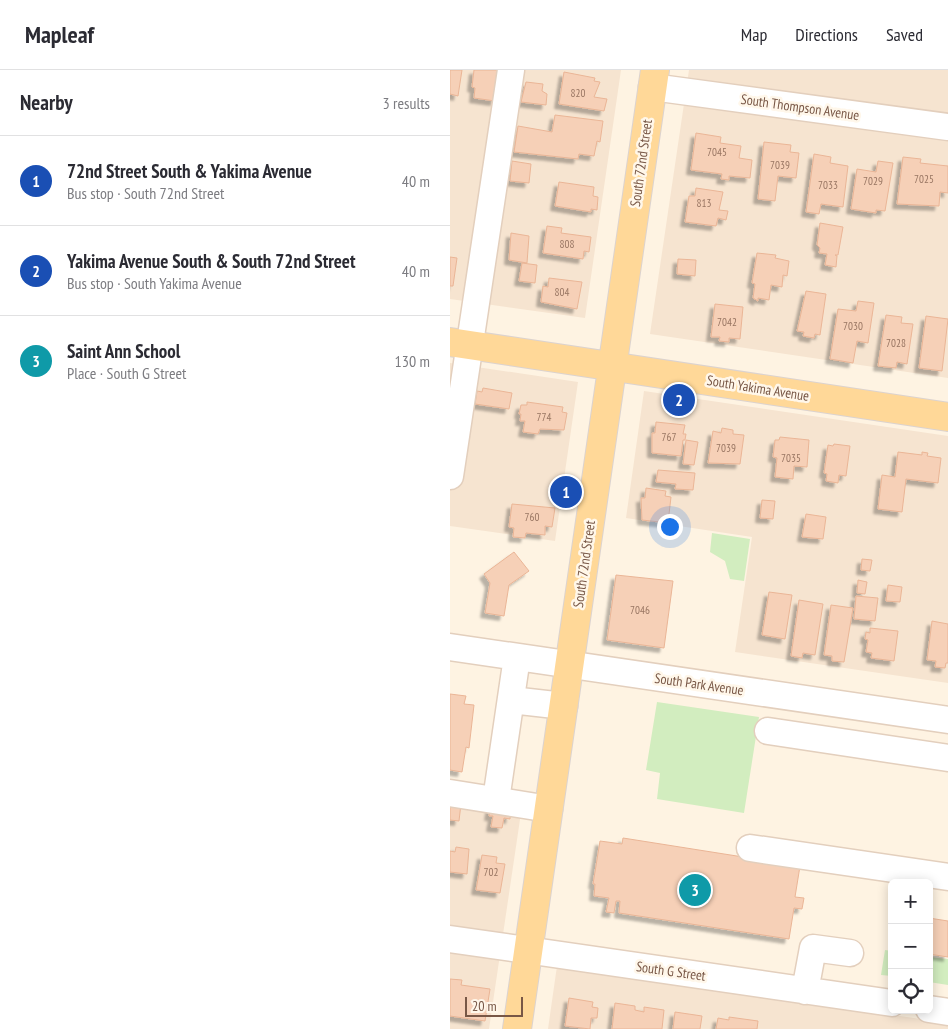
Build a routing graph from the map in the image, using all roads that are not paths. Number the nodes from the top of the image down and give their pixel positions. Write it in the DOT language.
graph roads {
  1 [pos="511,70"];
  2 [pos="654,78"];
  3 [pos="948,127"];
  4 [pos="460,343"];
  5 [pos="612,366"];
  6 [pos="948,417"];
  7 [pos="450,476"];
  8 [pos="450,647"];
  9 [pos="517,657"];
  10 [pos="570,665"];
  11 [pos="511,700"];
  12 [pos="564,706"];
  13 [pos="876,710"];
  14 [pos="948,720"];
  15 [pos="768,731"];
  16 [pos="871,746"];
  17 [pos="948,758"];
  18 [pos="450,793"];
  19 [pos="496,800"];
  20 [pos="549,808"];
  21 [pos="750,848"];
  22 [pos="948,877"];
  23 [pos="450,938"];
  24 [pos="529,950"];
  25 [pos="850,953"];
  26 [pos="805,991"];
  27 [pos="888,1003"];
  28 [pos="933,1010"];
  29 [pos="948,1012"];
  30 [pos="517,1029"];
  1 -- 4 [label="street"];
  2 -- 3 [label="street, South Thompson Avenue"];
  2 -- 5 [label="main road, South 72nd Street"];
  4 -- 5 [label="main road, South Yakima Avenue"];
  4 -- 7 [label="street"];
  5 -- 6 [label="main road, South Yakima Avenue"];
  5 -- 10 [label="main road, South 72nd Street"];
  8 -- 9 [label="street, South Park Avenue"];
  9 -- 10 [label="street, South Park Avenue"];
  9 -- 11 [label="street"];
  10 -- 12 [label="main road, South 72nd Street"];
  10 -- 13 [label="street, South Park Avenue"];
  11 -- 12 [label="street"];
  11 -- 19 [label="street"];
  12 -- 20 [label="main road, South 72nd Street"];
  13 -- 14 [label="street, South Park Avenue"];
  13 -- 16 [label="street"];
  15 -- 16 [label="street"];
  16 -- 17 [label="street"];
  18 -- 19 [label="street"];
  19 -- 20 [label="street"];
  20 -- 24 [label="main road, South 72nd Street"];
  21 -- 22 [label="street"];
  23 -- 24 [label="street, South G Street"];
  24 -- 26 [label="street, South G Street"];
  24 -- 30 [label="main road, South 72nd Street"];
  25 -- 26 [label="street"];
  26 -- 27 [label="street, South G Street"];
  28 -- 29 [label="street"];
}
